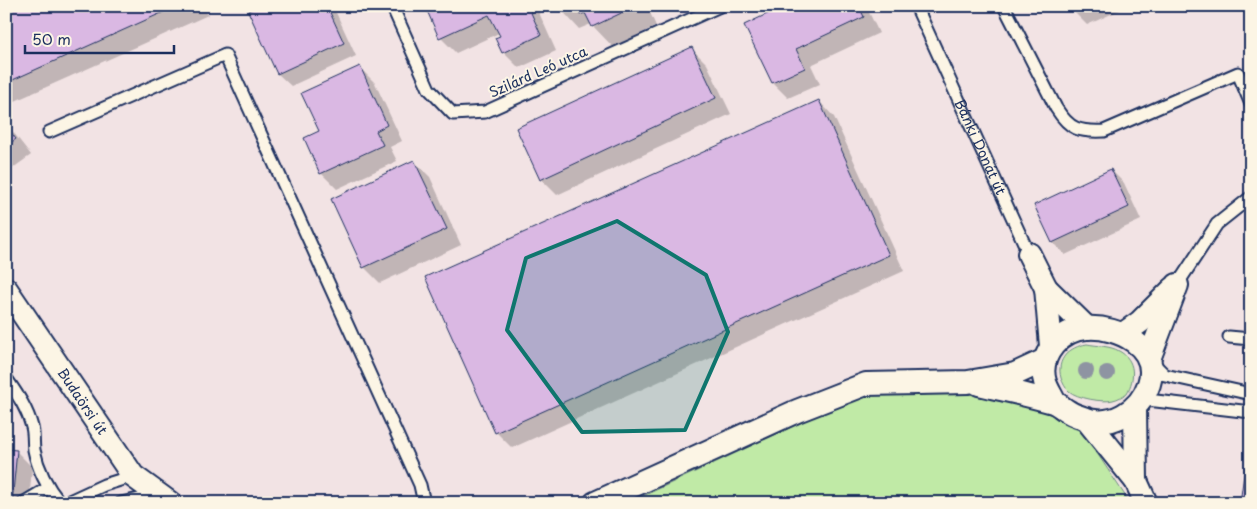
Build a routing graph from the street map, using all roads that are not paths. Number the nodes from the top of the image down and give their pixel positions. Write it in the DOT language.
graph roads {
  1 [pos="392,6"];
  2 [pos="720,6"];
  3 [pos="916,6"];
  4 [pos="1004,6"];
  5 [pos="1251,104"];
  6 [pos="49,132"];
  7 [pos="1251,197"];
  8 [pos="1029,254"];
  9 [pos="1178,285"];
  10 [pos="1046,288"];
  11 [pos="6,289"];
  12 [pos="1087,328"];
  13 [pos="1123,334"];
  14 [pos="1229,337"];
  15 [pos="1251,339"];
  16 [pos="1047,353"];
  17 [pos="1149,359"];
  18 [pos="6,378"];
  19 [pos="968,382"];
  20 [pos="1251,394"];
  21 [pos="1055,403"];
  22 [pos="1138,404"];
  23 [pos="1251,412"];
  24 [pos="1086,419"];
  25 [pos="133,476"];
  26 [pos="1136,481"];
  27 [pos="48,488"];
  28 [pos="168,501"];
  29 [pos="23,503"];
  30 [pos="60,503"];
  31 [pos="65,503"];
  32 [pos="121,503"];
  33 [pos="424,503"];
  34 [pos="595,503"];
  35 [pos="1146,503"];
  1 -- 2 [label="lane, Szilárd Leó utca"];
  3 -- 8 [label="lane, Bánki Donát út"];
  4 -- 5 [label="lane"];
  6 -- 33 [label="lane"];
  7 -- 9 [label="lane"];
  8 -- 10 [label="street, Bánki Donát út"];
  9 -- 13 [label="street"];
  9 -- 17 [label="street"];
  10 -- 12 [label="street, Bánki Donát út"];
  10 -- 16 [label="street, Bánki Donát út"];
  11 -- 25 [label="street, Budaörsi út"];
  12 -- 13 [label="street"];
  12 -- 16 [label="street"];
  13 -- 17 [label="street"];
  14 -- 15 [label="lane"];
  16 -- 19 [label="street"];
  16 -- 21 [label="street"];
  17 -- 20 [label="lane"];
  17 -- 22 [label="street"];
  18 -- 27 [label="lane"];
  19 -- 21 [label="street"];
  19 -- 34 [label="street"];
  21 -- 24 [label="street"];
  22 -- 23 [label="lane"];
  22 -- 24 [label="street"];
  22 -- 26 [label="street"];
  24 -- 26 [label="street"];
  25 -- 28 [label="street, Budaörsi út"];
  25 -- 31 [label="lane"];
  26 -- 35 [label="street"];
  27 -- 29 [label="lane"];
  27 -- 30 [label="lane"];
  28 -- 32 [label="lane"];
}
